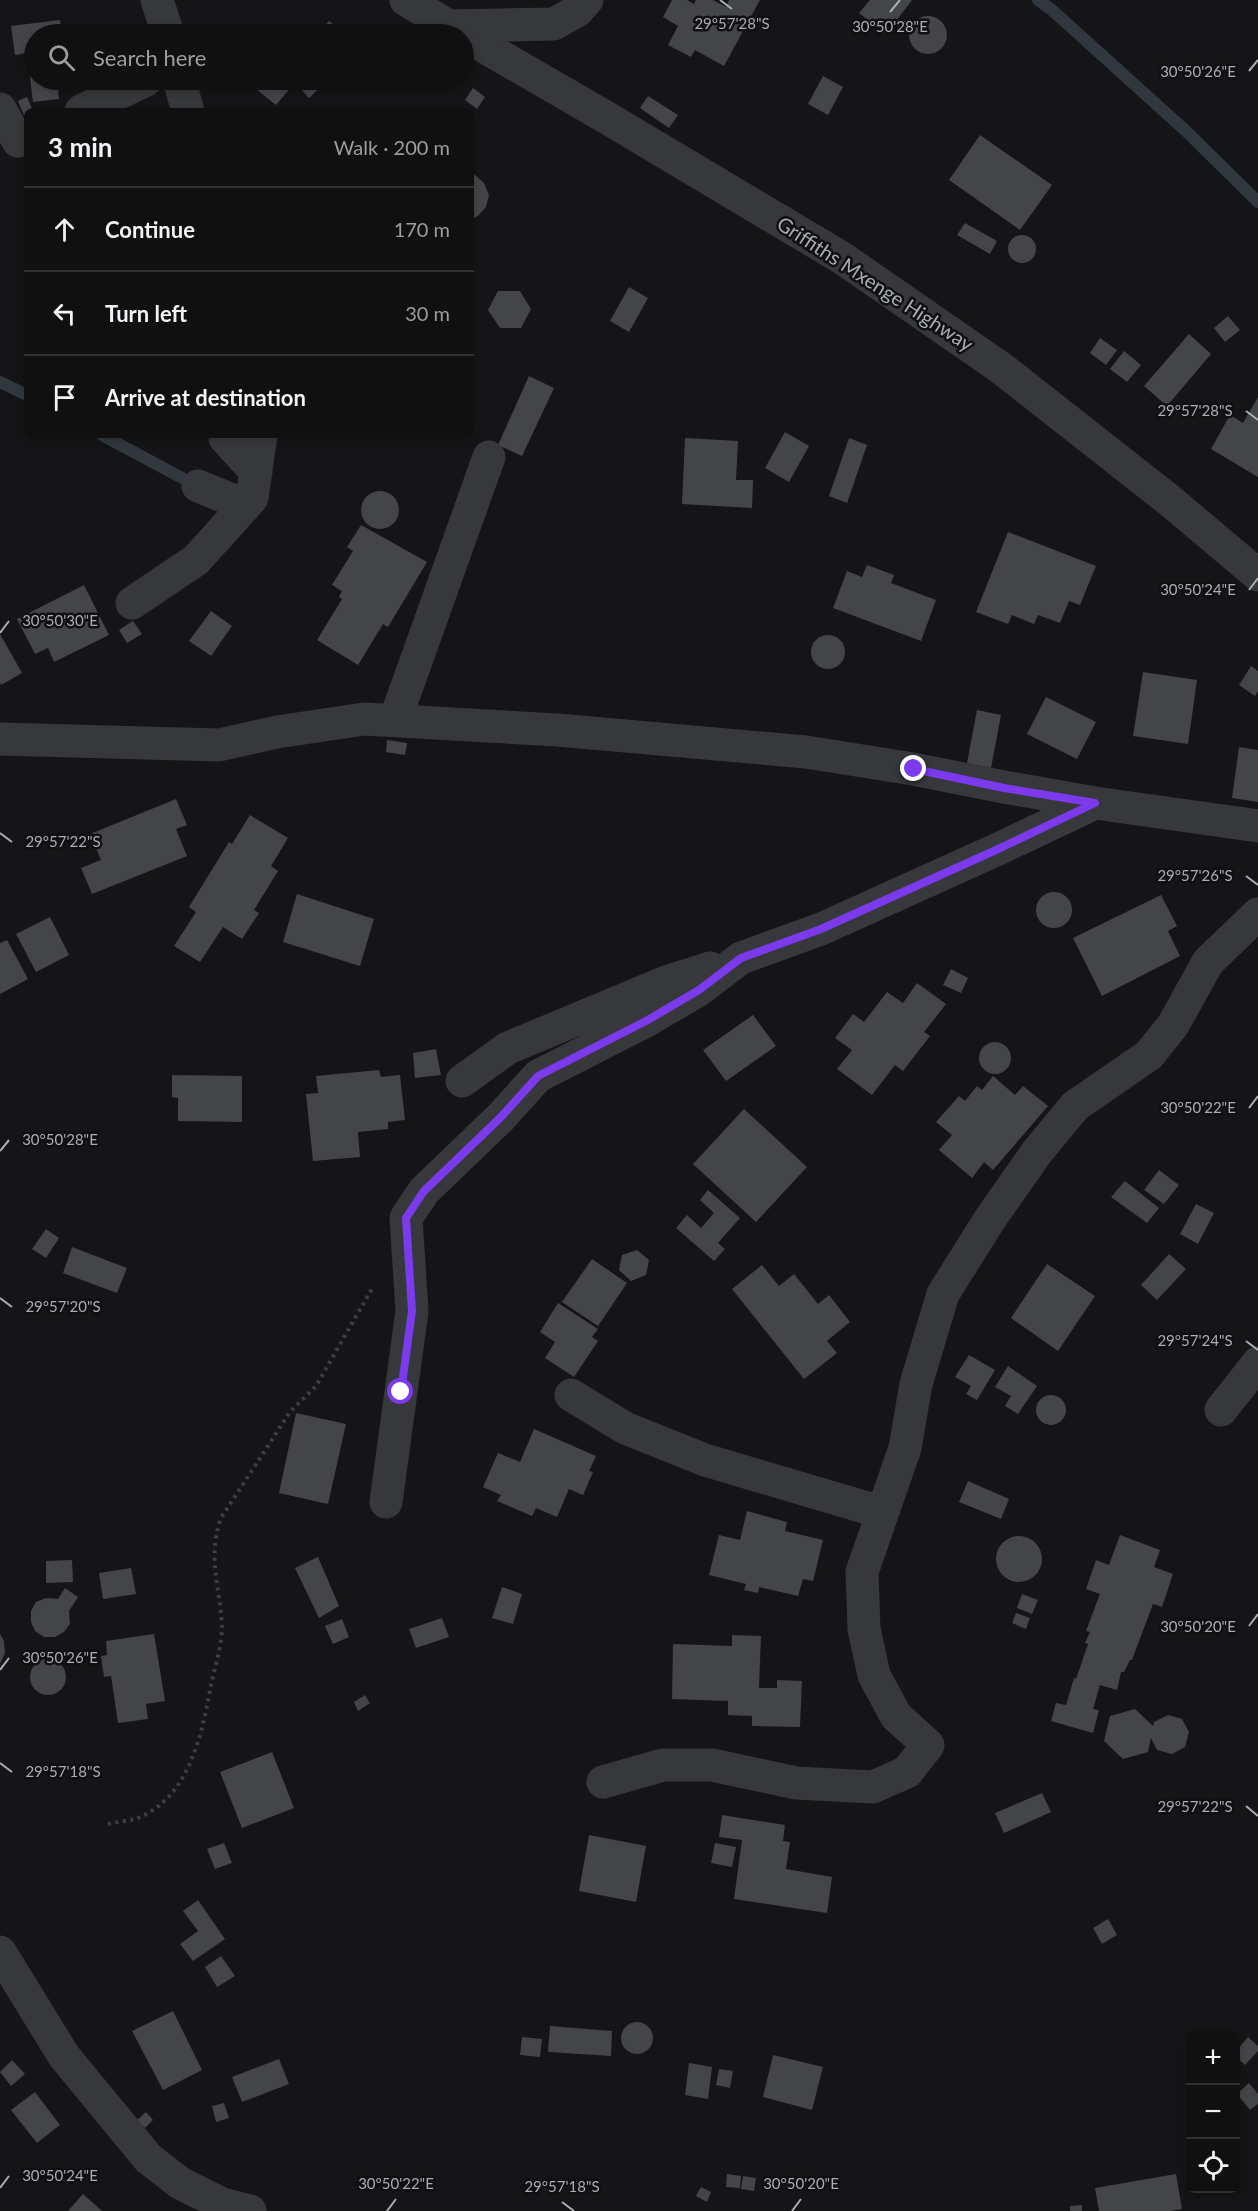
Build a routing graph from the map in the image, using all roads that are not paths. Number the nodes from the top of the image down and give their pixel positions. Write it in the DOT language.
graph roads {
  1 [pos="157,0"];
  2 [pos="406,0"];
  3 [pos="587,0"];
  4 [pos="165,24"];
  5 [pos="444,24"];
  6 [pos="474,31"];
  7 [pos="474,42"];
  8 [pos="125,90"];
  9 [pos="87,108"];
  10 [pos="0,109"];
  11 [pos="15,143"];
  12 [pos="225,438"];
  13 [pos="261,438"];
  14 [pos="489,457"];
  15 [pos="256,472"];
  16 [pos="198,486"];
  17 [pos="245,504"];
  18 [pos="1258,575"];
  19 [pos="132,603"];
  20 [pos="395,720"];
  21 [pos="0,739"];
  22 [pos="1095,803"];
  23 [pos="1258,826"];
  24 [pos="1258,914"];
  25 [pos="741,958"];
  26 [pos="462,1081"];
  27 [pos="1258,1363"];
  28 [pos="571,1395"];
  29 [pos="1221,1410"];
  30 [pos="386,1502"];
  31 [pos="882,1512"];
  32 [pos="603,1782"];
  33 [pos="0,1952"];
  34 [pos="250,2211"];
  1 -- 4 [label="street"];
  2 -- 5 [label="street, Griffiths Mxenge Highway"];
  3 -- 6 [label="street"];
  7 -- 18 [label="street, Griffiths Mxenge Highway"];
  8 -- 9 [label="street"];
  10 -- 11 [label="street"];
  12 -- 15 [label="street"];
  13 -- 15 [label="street"];
  14 -- 20 [label="street"];
  15 -- 17 [label="street"];
  16 -- 17 [label="street"];
  17 -- 19 [label="street"];
  20 -- 21 [label="street"];
  20 -- 22 [label="street"];
  22 -- 23 [label="street"];
  22 -- 25 [label="street"];
  24 -- 31 [label="street"];
  25 -- 26 [label="street"];
  25 -- 30 [label="street"];
  27 -- 29 [label="street"];
  28 -- 31 [label="street"];
  31 -- 32 [label="street"];
  33 -- 34 [label="street"];
}
